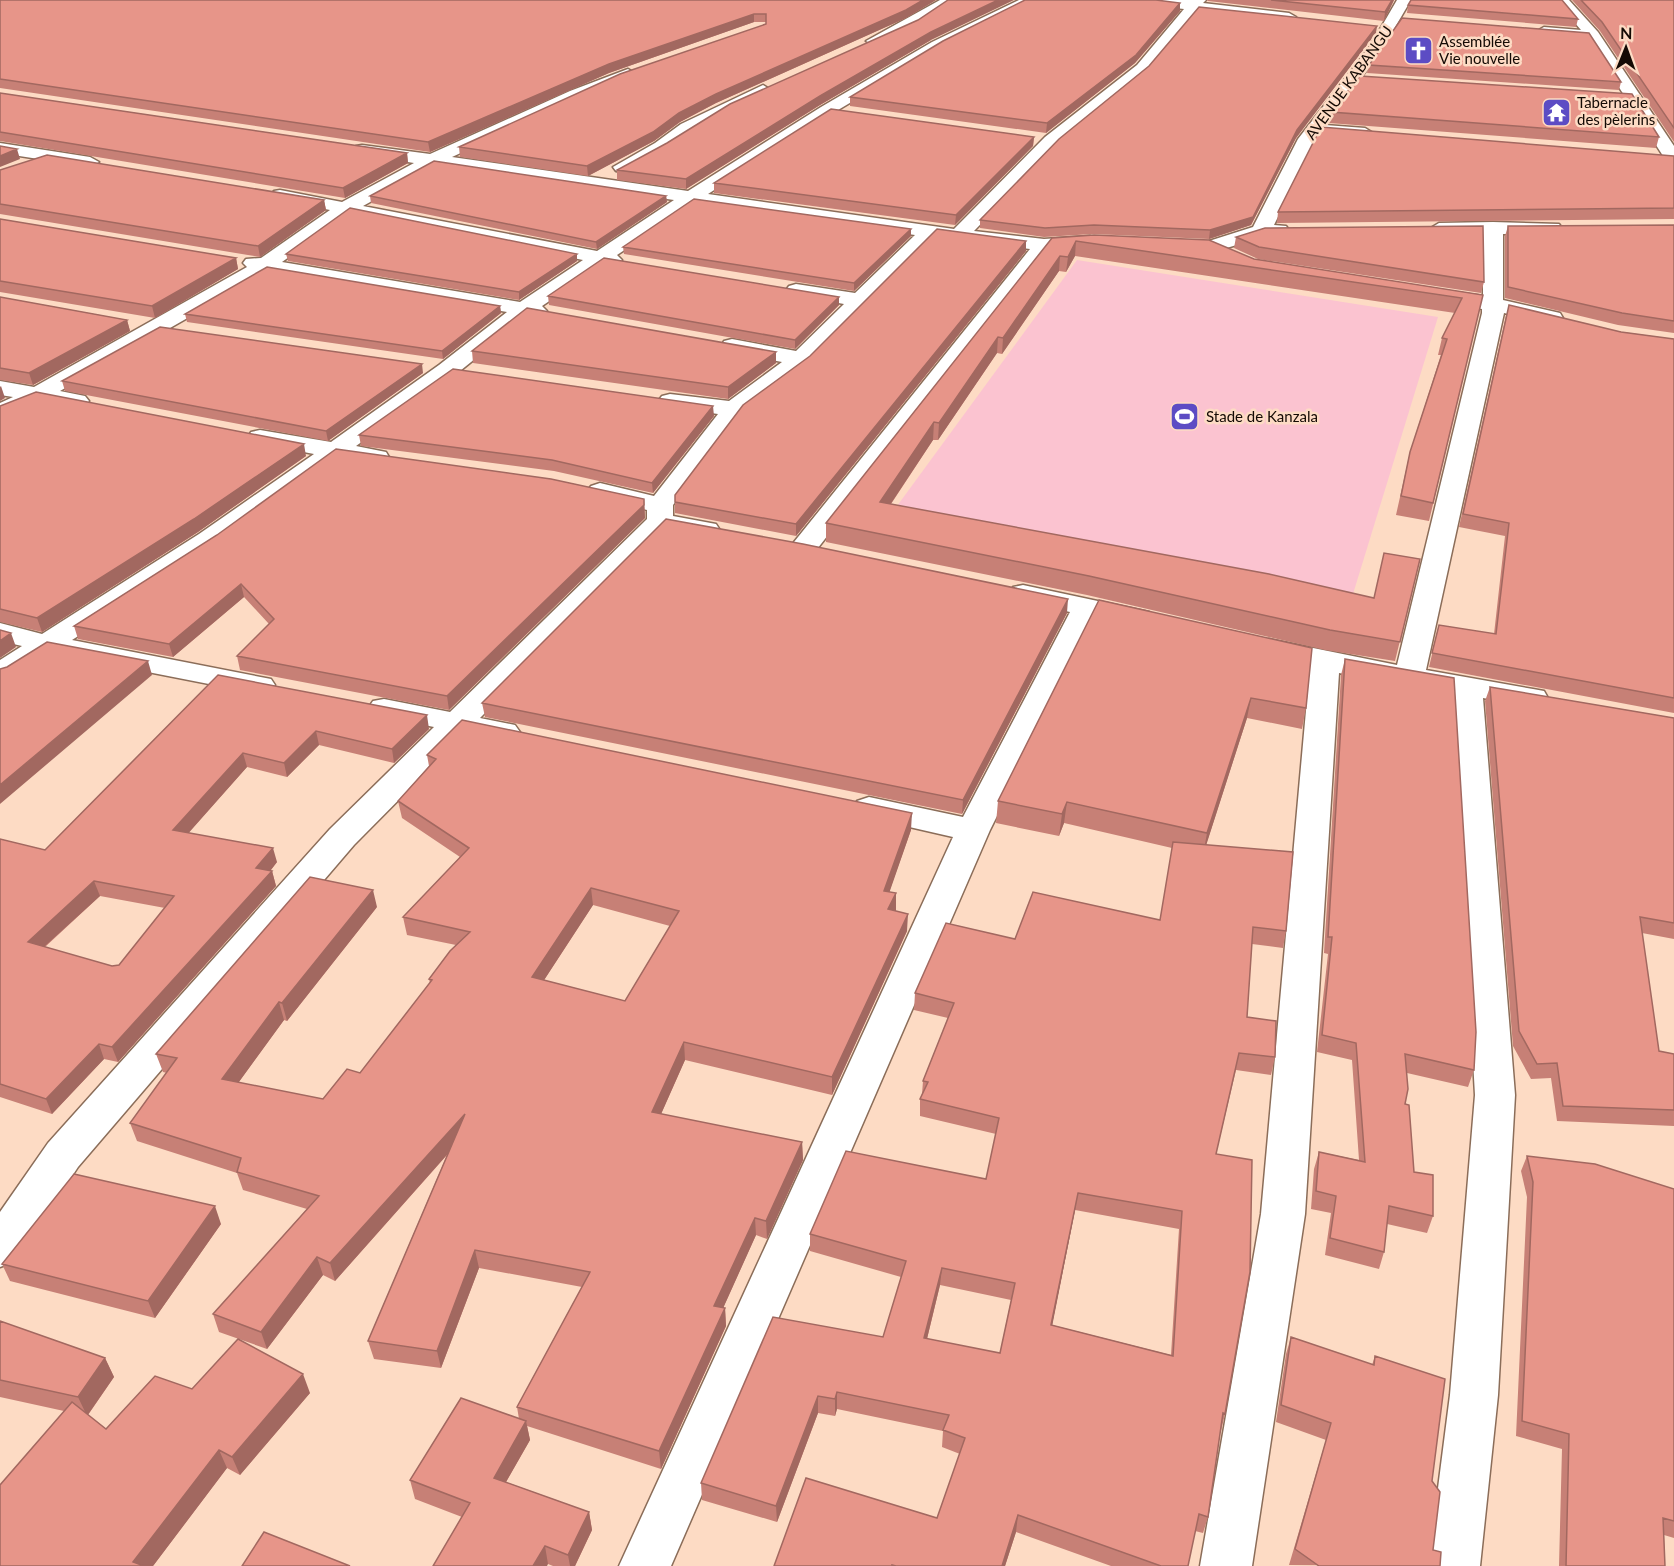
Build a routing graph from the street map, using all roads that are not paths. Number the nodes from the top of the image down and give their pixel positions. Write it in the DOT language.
graph roads {
  1 [pos="949,0"];
  2 [pos="1030,0"];
  3 [pos="1139,0"];
  4 [pos="1404,0"];
  5 [pos="1562,0"];
  6 [pos="1196,3"];
  7 [pos="1309,19"];
  8 [pos="1523,29"];
  9 [pos="1593,35"];
  10 [pos="859,47"];
  11 [pos="649,67"];
  12 [pos="775,85"];
  13 [pos="1614,98"];
  14 [pos="1637,99"];
  15 [pos="827,110"];
  16 [pos="850,114"];
  17 [pos="1313,129"];
  18 [pos="1385,135"];
  19 [pos="1028,138"];
  20 [pos="1051,141"];
  21 [pos="339,146"];
  22 [pos="0,148"];
  23 [pos="1648,155"];
  24 [pos="51,156"];
  25 [pos="1673,158"];
  26 [pos="432,160"];
  27 [pos="108,165"];
  28 [pos="20,167"];
  29 [pos="591,184"];
  30 [pos="256,191"];
  31 [pos="691,197"];
  32 [pos="348,206"];
  33 [pos="1492,228"];
  34 [pos="1572,228"];
  35 [pos="1423,229"];
  36 [pos="1296,230"];
  37 [pos="930,231"];
  38 [pos="1262,231"];
  39 [pos="959,235"];
  40 [pos="1104,242"];
  41 [pos="1151,244"];
  42 [pos="1044,245"];
  43 [pos="1210,247"];
  44 [pos="601,258"];
  45 [pos="231,259"];
  46 [pos="1241,261"];
  47 [pos="635,264"];
  48 [pos="265,265"];
  49 [pos="783,288"];
  50 [pos="1415,292"];
  51 [pos="863,301"];
  52 [pos="1493,304"];
  53 [pos="524,309"];
  54 [pos="558,315"];
  55 [pos="125,321"];
  56 [pos="1572,324"];
  57 [pos="159,327"];
  58 [pos="194,333"];
  59 [pos="708,342"];
  60 [pos="801,359"];
  61 [pos="412,365"];
  62 [pos="447,370"];
  63 [pos="481,375"];
  64 [pos="0,388"];
  65 [pos="38,394"];
  66 [pos="653,399"];
  67 [pos="106,407"];
  68 [pos="734,409"];
  69 [pos="0,412"];
  70 [pos="230,431"];
  71 [pos="332,451"];
  72 [pos="402,461"];
  73 [pos="574,486"];
  74 [pos="660,513"];
  75 [pos="737,535"];
  76 [pos="804,548"];
  77 [pos="996,587"];
  78 [pos="1087,606"];
  79 [pos="1166,624"];
  80 [pos="0,632"];
  81 [pos="1245,643"];
  82 [pos="48,644"];
  83 [pos="1325,661"];
  84 [pos="0,673"];
  85 [pos="1409,676"];
  86 [pos="1467,687"];
  87 [pos="294,691"];
  88 [pos="353,702"];
  89 [pos="1559,703"];
  90 [pos="458,723"];
  91 [pos="528,737"];
  92 [pos="844,803"];
  93 [pos="973,830"];
  94 [pos="0,1248"];
  95 [pos="645,1566"];
  96 [pos="1226,1566"];
  97 [pos="1454,1566"];
  1 -- 10 [label="street"];
  2 -- 15 [label="street"];
  3 -- 6 [label="street"];
  4 -- 17 [label="street, AVENUE KABANGU"];
  5 -- 9 [label="street"];
  6 -- 7 [label="street"];
  6 -- 20 [label="street"];
  8 -- 9 [label="street"];
  9 -- 14 [label="street"];
  11 -- 26 [label="street"];
  12 -- 29 [label="street"];
  13 -- 14 [label="street"];
  14 -- 25 [label="street"];
  15 -- 16 [label="street"];
  15 -- 31 [label="street"];
  17 -- 18 [label="street"];
  17 -- 38 [label="street, AVENUE KABANGU"];
  19 -- 20 [label="street"];
  20 -- 39 [label="street"];
  21 -- 26 [label="street"];
  22 -- 24 [label="street"];
  23 -- 25 [label="street"];
  24 -- 27 [label="street"];
  24 -- 28 [label="street"];
  26 -- 29 [label="street"];
  26 -- 32 [label="street"];
  29 -- 31 [label="street"];
  30 -- 32 [label="street"];
  31 -- 37 [label="street"];
  31 -- 44 [label="street"];
  32 -- 44 [label="street"];
  32 -- 48 [label="street"];
  33 -- 34 [label="street"];
  33 -- 35 [label="street"];
  33 -- 52 [label="street"];
  36 -- 38 [label="street"];
  37 -- 39 [label="street"];
  37 -- 51 [label="street"];
  38 -- 43 [label="street"];
  39 -- 42 [label="street"];
  40 -- 42 [label="street"];
  41 -- 43 [label="street"];
  42 -- 76 [label="street"];
  43 -- 46 [label="street"];
  44 -- 47 [label="street"];
  44 -- 53 [label="street"];
  45 -- 48 [label="street"];
  48 -- 53 [label="street"];
  48 -- 57 [label="street"];
  49 -- 51 [label="street"];
  50 -- 52 [label="street"];
  51 -- 60 [label="street"];
  52 -- 56 [label="street"];
  52 -- 85 [label="street"];
  53 -- 54 [label="street"];
  53 -- 62 [label="street"];
  55 -- 57 [label="street"];
  57 -- 58 [label="street"];
  57 -- 65 [label="street"];
  59 -- 60 [label="street"];
  60 -- 68 [label="street"];
  61 -- 62 [label="street"];
  62 -- 63 [label="street"];
  62 -- 71 [label="street"];
  64 -- 65 [label="street"];
  65 -- 67 [label="street"];
  65 -- 69 [label="street"];
  66 -- 68 [label="street"];
  68 -- 74 [label="street"];
  70 -- 71 [label="street"];
  71 -- 72 [label="street"];
  71 -- 82 [label="street"];
  73 -- 74 [label="street"];
  74 -- 75 [label="street"];
  74 -- 90 [label="street"];
  77 -- 78 [label="street"];
  78 -- 79 [label="street"];
  78 -- 93 [label="street"];
  80 -- 82 [label="street"];
  81 -- 83 [label="street"];
  82 -- 84 [label="street"];
  82 -- 87 [label="street"];
  83 -- 85 [label="street"];
  83 -- 96 [label="street"];
  85 -- 86 [label="street"];
  86 -- 89 [label="street"];
  86 -- 97 [label="street"];
  88 -- 90 [label="street"];
  90 -- 91 [label="street"];
  90 -- 94 [label="street"];
  92 -- 93 [label="street"];
  93 -- 95 [label="street"];
}
